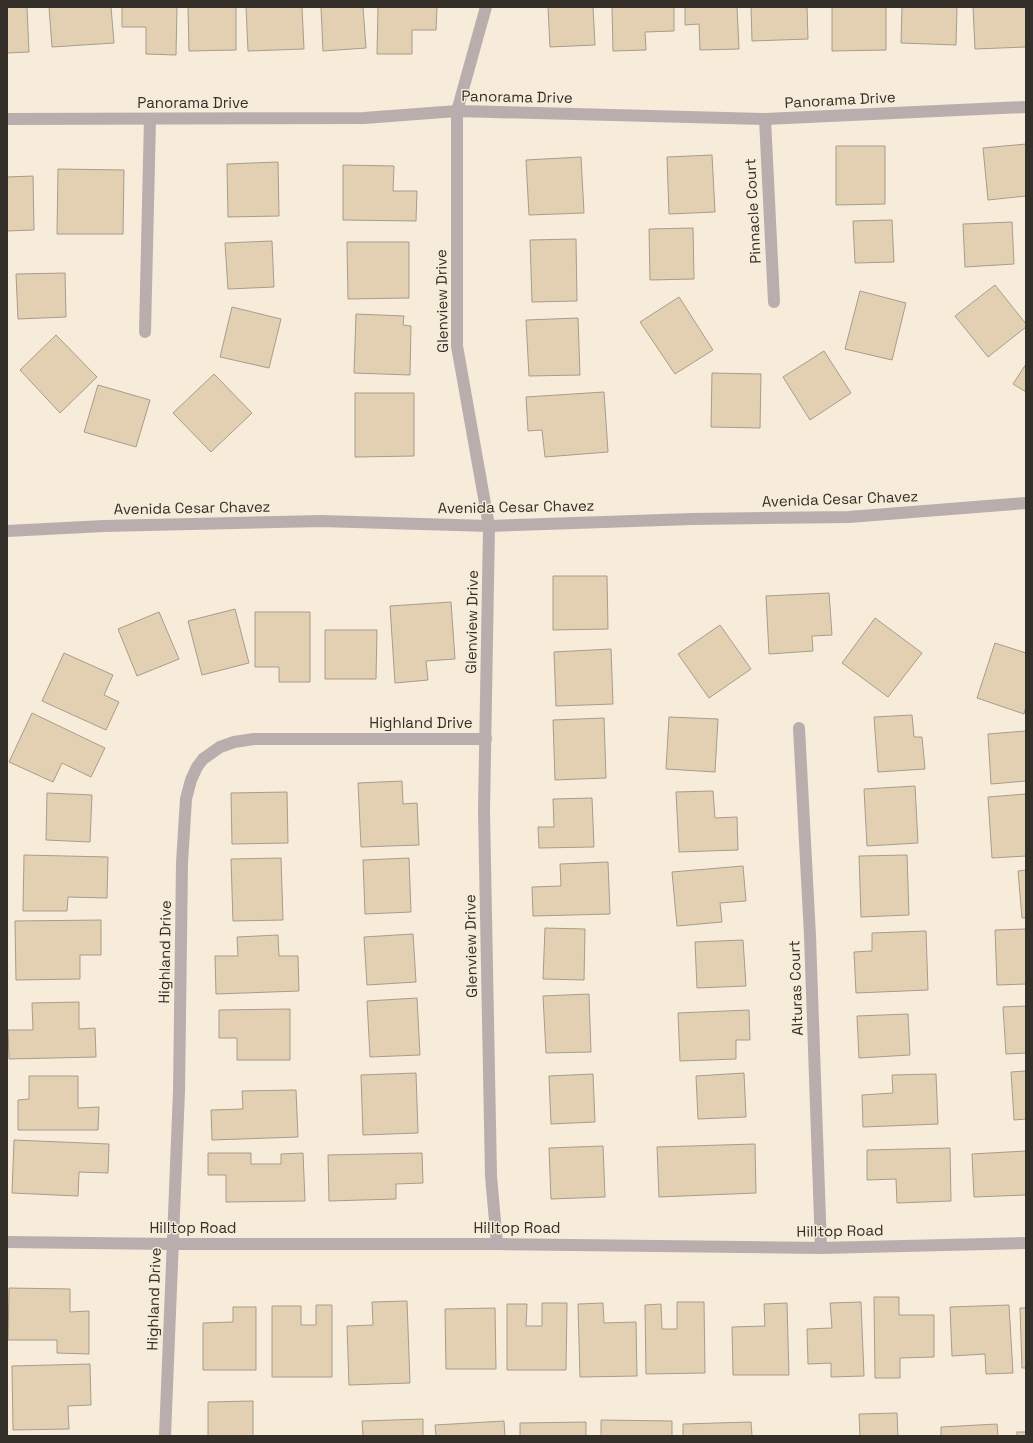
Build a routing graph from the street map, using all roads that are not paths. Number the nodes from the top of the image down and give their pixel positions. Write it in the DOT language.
graph roads {
  1 [pos="486,7"];
  2 [pos="1026,107"];
  3 [pos="457,112"];
  4 [pos="150,119"];
  5 [pos="764,119"];
  6 [pos="7,120"];
  7 [pos="774,302"];
  8 [pos="145,332"];
  9 [pos="1026,503"];
  10 [pos="489,526"];
  11 [pos="7,531"];
  12 [pos="799,728"];
  13 [pos="486,739"];
  14 [pos="7,1242"];
  15 [pos="1026,1243"];
  16 [pos="172,1244"];
  17 [pos="497,1244"];
  18 [pos="820,1248"];
  19 [pos="165,1436"];
  1 -- 3 [label="street, Glenview Drive"];
  2 -- 5 [label="street, Panorama Drive"];
  3 -- 4 [label="street, Panorama Drive"];
  3 -- 5 [label="street, Panorama Drive"];
  3 -- 10 [label="street, Glenview Drive"];
  4 -- 6 [label="street, Panorama Drive"];
  4 -- 8 [label="street"];
  5 -- 7 [label="street, Pinnacle Court"];
  9 -- 10 [label="street, Avenida Cesar Chavez"];
  10 -- 11 [label="street, Avenida Cesar Chavez"];
  10 -- 13 [label="street, Glenview Drive"];
  12 -- 18 [label="street, Alturas Court"];
  13 -- 16 [label="street, Highland Drive"];
  13 -- 17 [label="street, Glenview Drive"];
  14 -- 16 [label="street, Hilltop Road"];
  15 -- 18 [label="street, Hilltop Road"];
  16 -- 17 [label="street, Hilltop Road"];
  16 -- 19 [label="street, Highland Drive"];
  17 -- 18 [label="street, Hilltop Road"];
}
